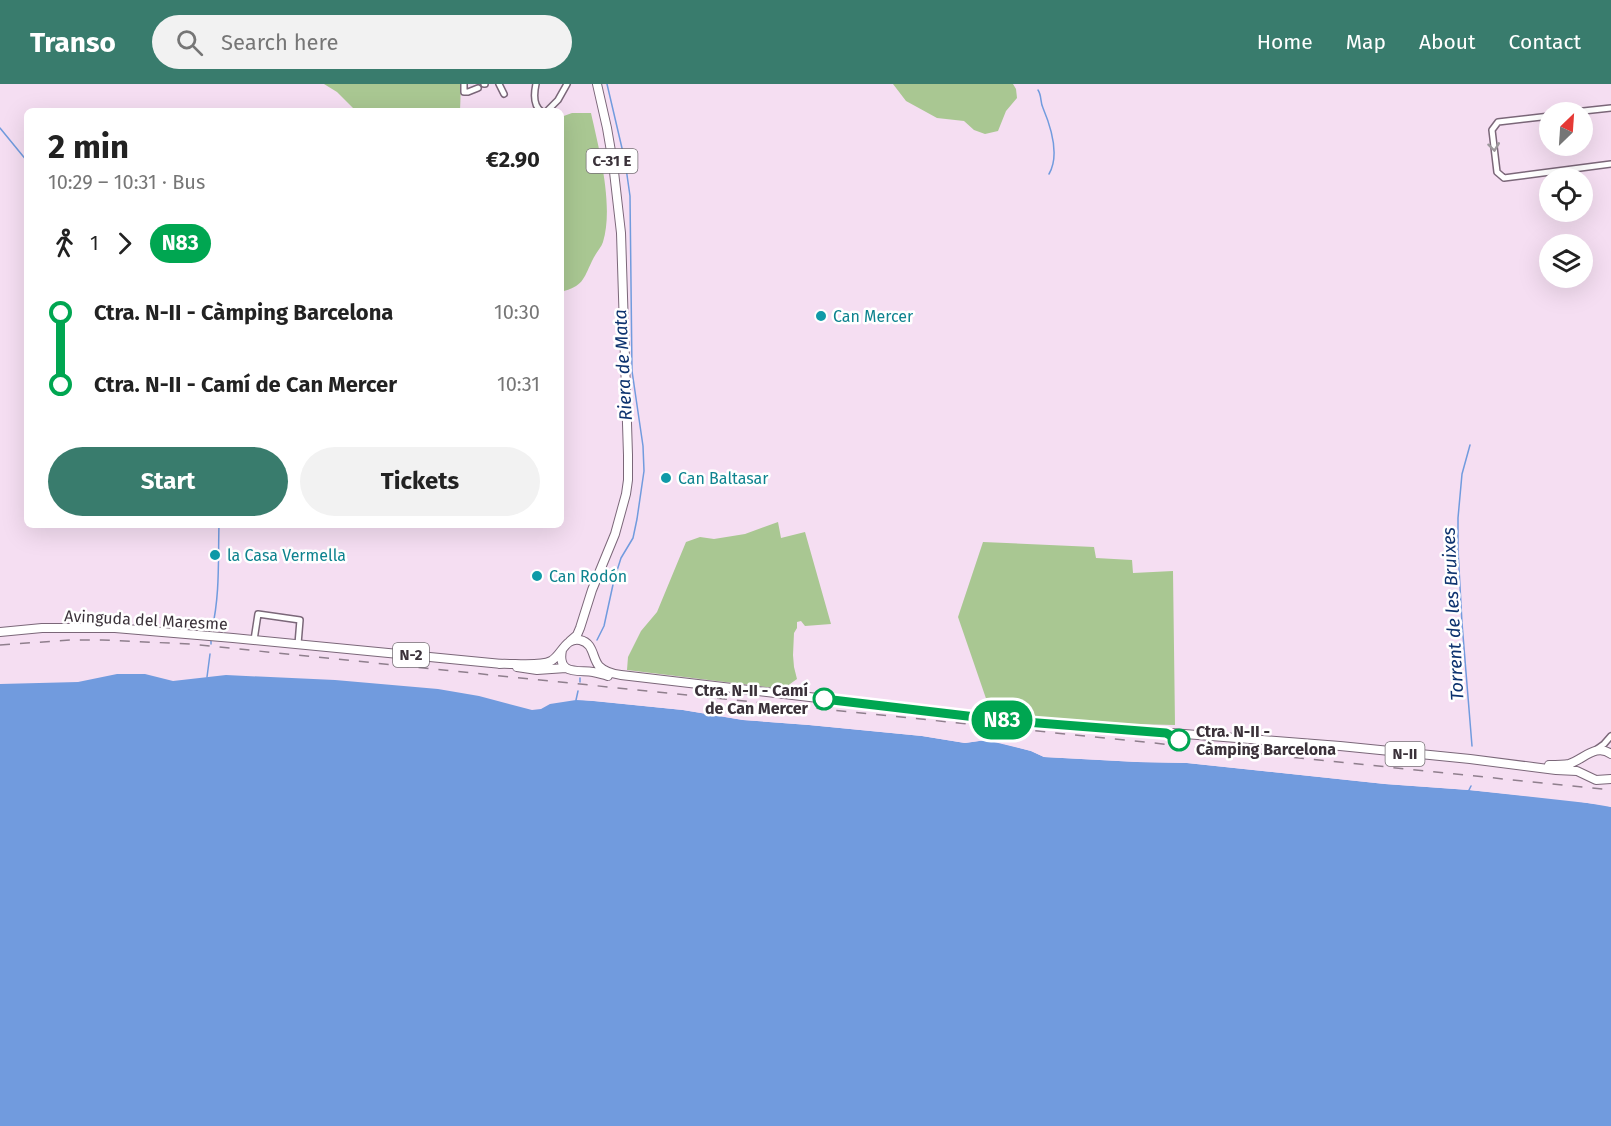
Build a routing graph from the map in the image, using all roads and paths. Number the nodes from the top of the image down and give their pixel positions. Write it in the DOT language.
graph roads {
  1 [pos="464,84"];
  2 [pos="499,84"];
  3 [pos="536,84"];
  4 [pos="567,84"];
  5 [pos="597,84"];
  6 [pos="478,88"];
  7 [pos="504,94"];
  8 [pos="538,108"];
  9 [pos="551,108"];
  10 [pos="1611,108"];
  11 [pos="1593,110"];
  12 [pos="1539,117"];
  13 [pos="1611,164"];
  14 [pos="585,615"];
  15 [pos="0,632"];
  16 [pos="254,640"];
  17 [pos="568,642"];
  18 [pos="298,644"];
  19 [pos="588,644"];
  20 [pos="562,650"];
  21 [pos="593,653"];
  22 [pos="499,664"];
  23 [pos="566,668"];
  24 [pos="582,671"];
  25 [pos="666,681"];
  26 [pos="1611,736"];
  27 [pos="1340,746"];
  28 [pos="1593,752"];
  29 [pos="1611,754"];
  30 [pos="1503,762"];
  31 [pos="1591,777"];
  32 [pos="1610,778"];
  1 -- 6 [label="street"];
  2 -- 7 [label="street"];
  3 -- 8 [label="street"];
  4 -- 9 [label="street"];
  5 -- 14 [label="main road, C-31 E"];
  10 -- 11 [label="street"];
  12 -- 13 [label="street, one-way"];
  14 -- 17 [label="main road, C-31 E"];
  14 -- 19 [label="main road, C-31 E"];
  15 -- 16 [label="main road, Avinguda del Maresme / N-2"];
  16 -- 18 [label="main road, Avinguda del Maresme / N-2"];
  16 -- 18 [label="street"];
  17 -- 19 [label="main road"];
  17 -- 20 [label="main road, N-2"];
  18 -- 22 [label="main road, Avinguda del Maresme / N-2"];
  19 -- 21 [label="main road, N-2"];
  20 -- 22 [label="main road, Avinguda del Maresme / N-2"];
  20 -- 23 [label="main road"];
  21 -- 24 [label="main road"];
  21 -- 25 [label="main road, N-2"];
  22 -- 23 [label="main road, Avinguda del Maresme / N-2"];
  23 -- 24 [label="main road, N-2"];
  24 -- 25 [label="main road, N-2"];
  25 -- 27 [label="main road, N-2"];
  26 -- 28 [label="street"];
  27 -- 30 [label="main road, N-II"];
  28 -- 29 [label="main road"];
  28 -- 30 [label="main road, N-II"];
  28 -- 31 [label="main road"];
  30 -- 31 [label="main road, N-II"];
  31 -- 32 [label="main road, N-II"];
}
